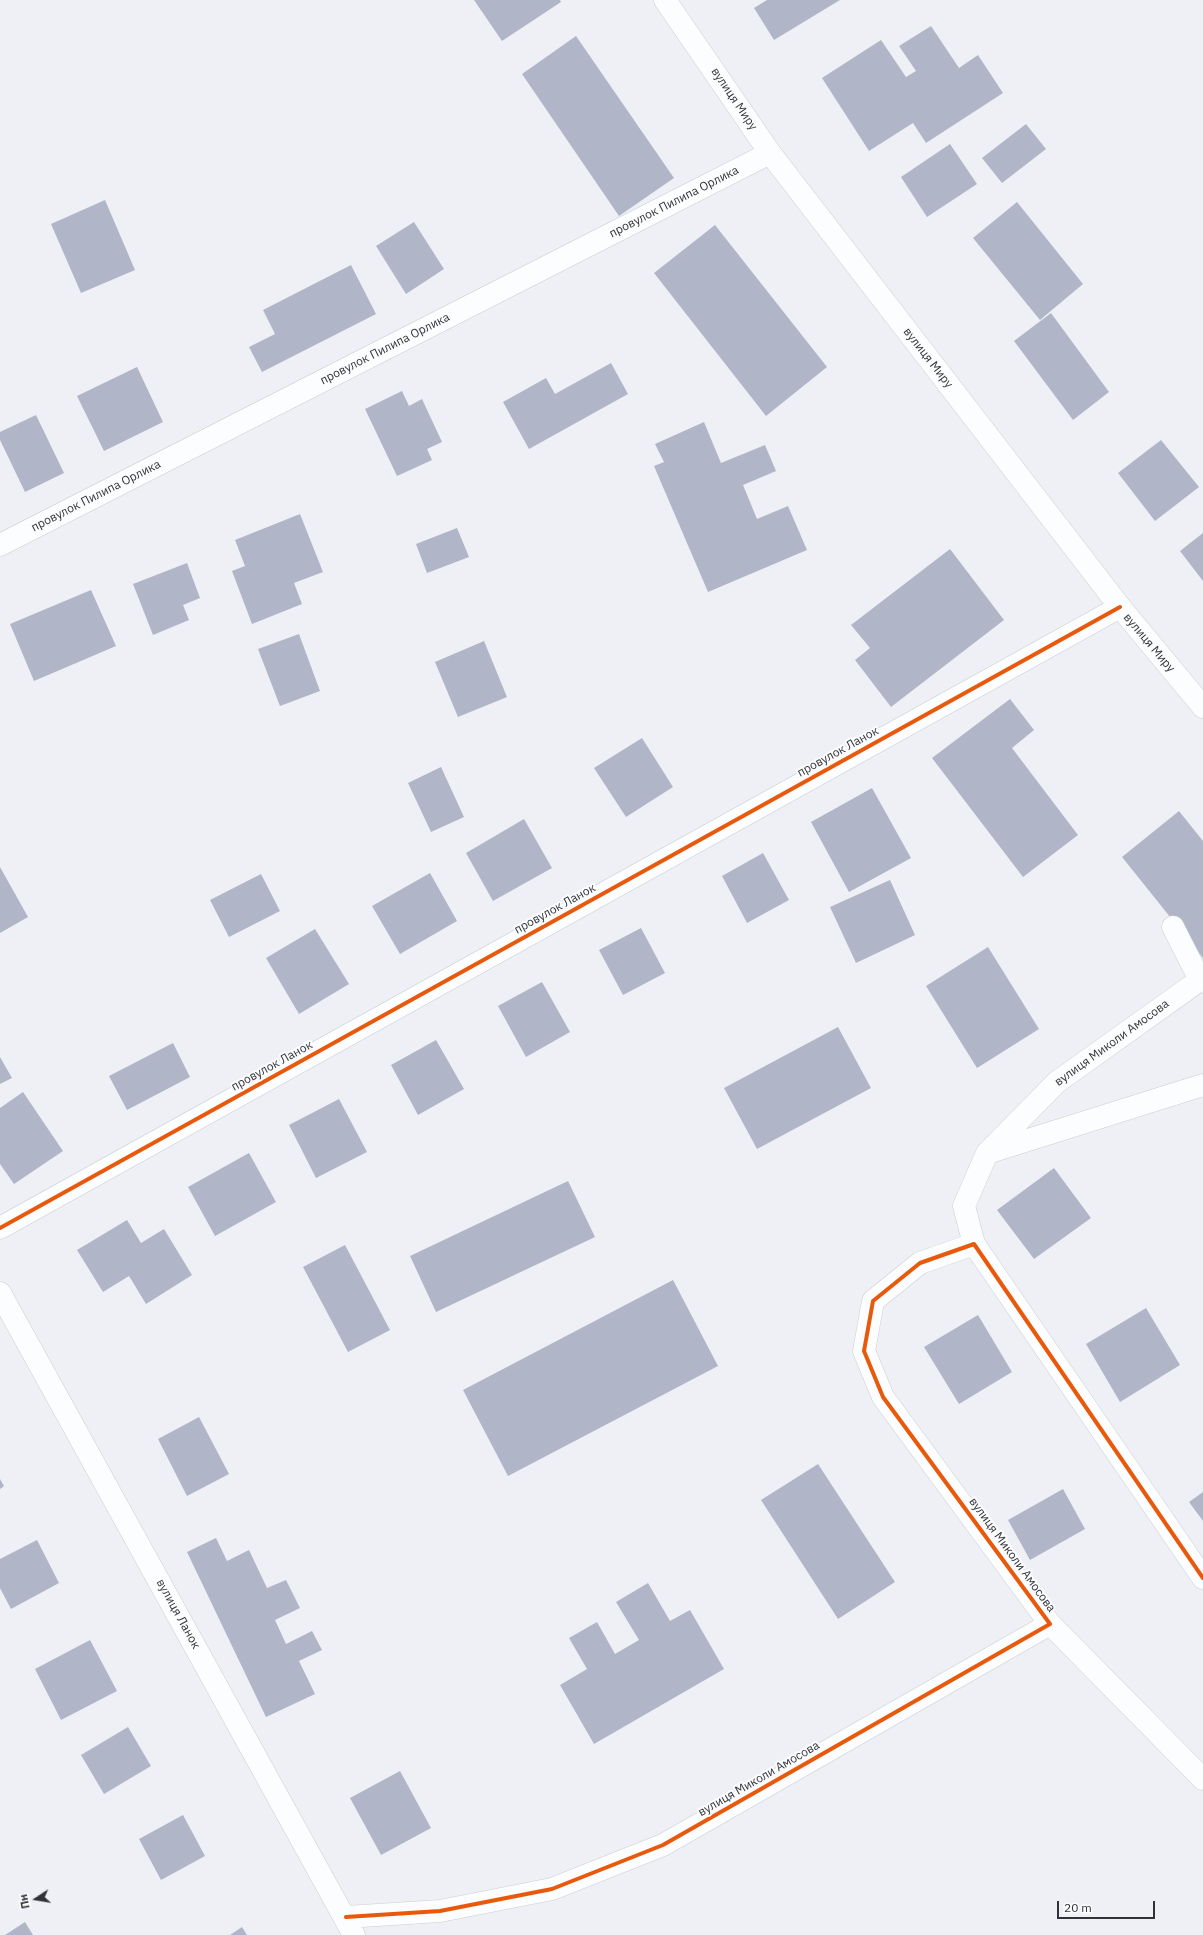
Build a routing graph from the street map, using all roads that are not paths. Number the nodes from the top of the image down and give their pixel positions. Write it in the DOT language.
graph roads {
  1 [pos="665,0"];
  2 [pos="770,153"];
  3 [pos="2,538"];
  4 [pos="1120,607"];
  5 [pos="1203,707"];
  6 [pos="1173,927"];
  7 [pos="1203,1085"];
  8 [pos="987,1153"];
  9 [pos="0,1228"];
  10 [pos="974,1244"];
  11 [pos="0,1293"];
  12 [pos="1203,1578"];
  13 [pos="1050,1624"];
  14 [pos="1203,1779"];
  15 [pos="350,1926"];
  1 -- 2 [label="street, вулиця Миру"];
  2 -- 3 [label="street, провулок Пилипа Орлика"];
  2 -- 4 [label="street, вулиця Миру"];
  4 -- 5 [label="street, вулиця Миру"];
  4 -- 9 [label="street, провулок Ланок"];
  6 -- 8 [label="street, вулиця Миколи Амосова"];
  7 -- 8 [label="street"];
  8 -- 10 [label="street, вулиця Миколи Амосова"];
  10 -- 12 [label="street, вулиця Миколи Амосова"];
  10 -- 13 [label="street, вулиця Миколи Амосова"];
  11 -- 15 [label="street, вулиця Ланок"];
  13 -- 14 [label="street, вулиця Миколи Амосова"];
  13 -- 15 [label="street, вулиця Миколи Амосова"];
}
